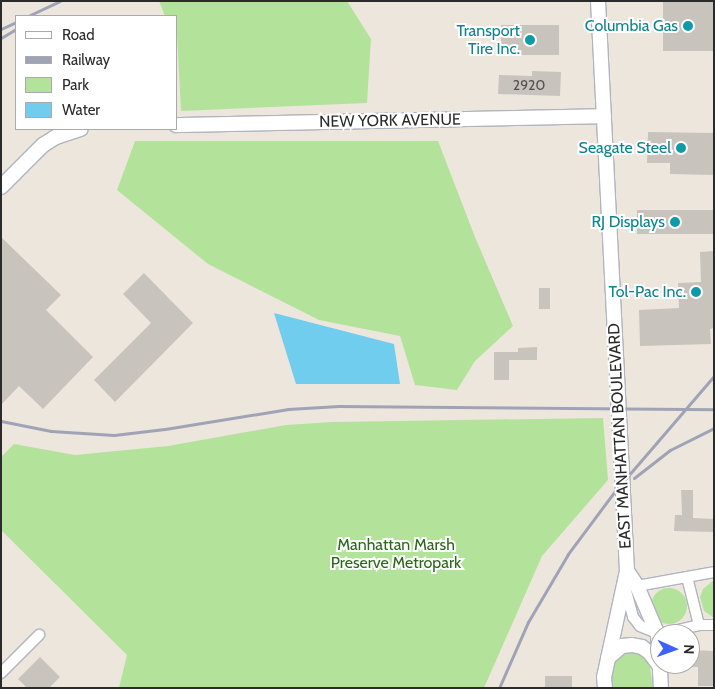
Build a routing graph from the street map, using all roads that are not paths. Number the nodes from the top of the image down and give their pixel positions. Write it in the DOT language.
graph roads {
  1 [pos="598,1"];
  2 [pos="604,116"];
  3 [pos="178,125"];
  4 [pos="77,130"];
  5 [pos="1,187"];
  6 [pos="714,572"];
  7 [pos="687,577"];
  8 [pos="629,580"];
  9 [pos="654,624"];
  10 [pos="699,624"];
  11 [pos="700,625"];
  12 [pos="714,625"];
  13 [pos="39,635"];
  14 [pos="650,653"];
  15 [pos="608,658"];
  16 [pos="1,673"];
  17 [pos="660,674"];
  18 [pos="605,688"];
  19 [pos="661,688"];
  1 -- 2 [label="street, EAST MANHATTAN BOULEVARD"];
  2 -- 3 [label="street, NEW YORK AVENUE"];
  2 -- 8 [label="street, EAST MANHATTAN BOULEVARD"];
  4 -- 5 [label="street"];
  6 -- 7 [label="street"];
  7 -- 8 [label="street"];
  7 -- 10 [label="street"];
  8 -- 9 [label="street, EAST MANHATTAN BOULEVARD"];
  8 -- 15 [label="street, EAST MANHATTAN BOULEVARD"];
  11 -- 12 [label="street"];
  13 -- 16 [label="street"];
  14 -- 15 [label="street"];
  15 -- 18 [label="street, EAST MANHATTAN BOULEVARD"];
  17 -- 19 [label="street, EAST MANHATTAN BOULEVARD"];
}
